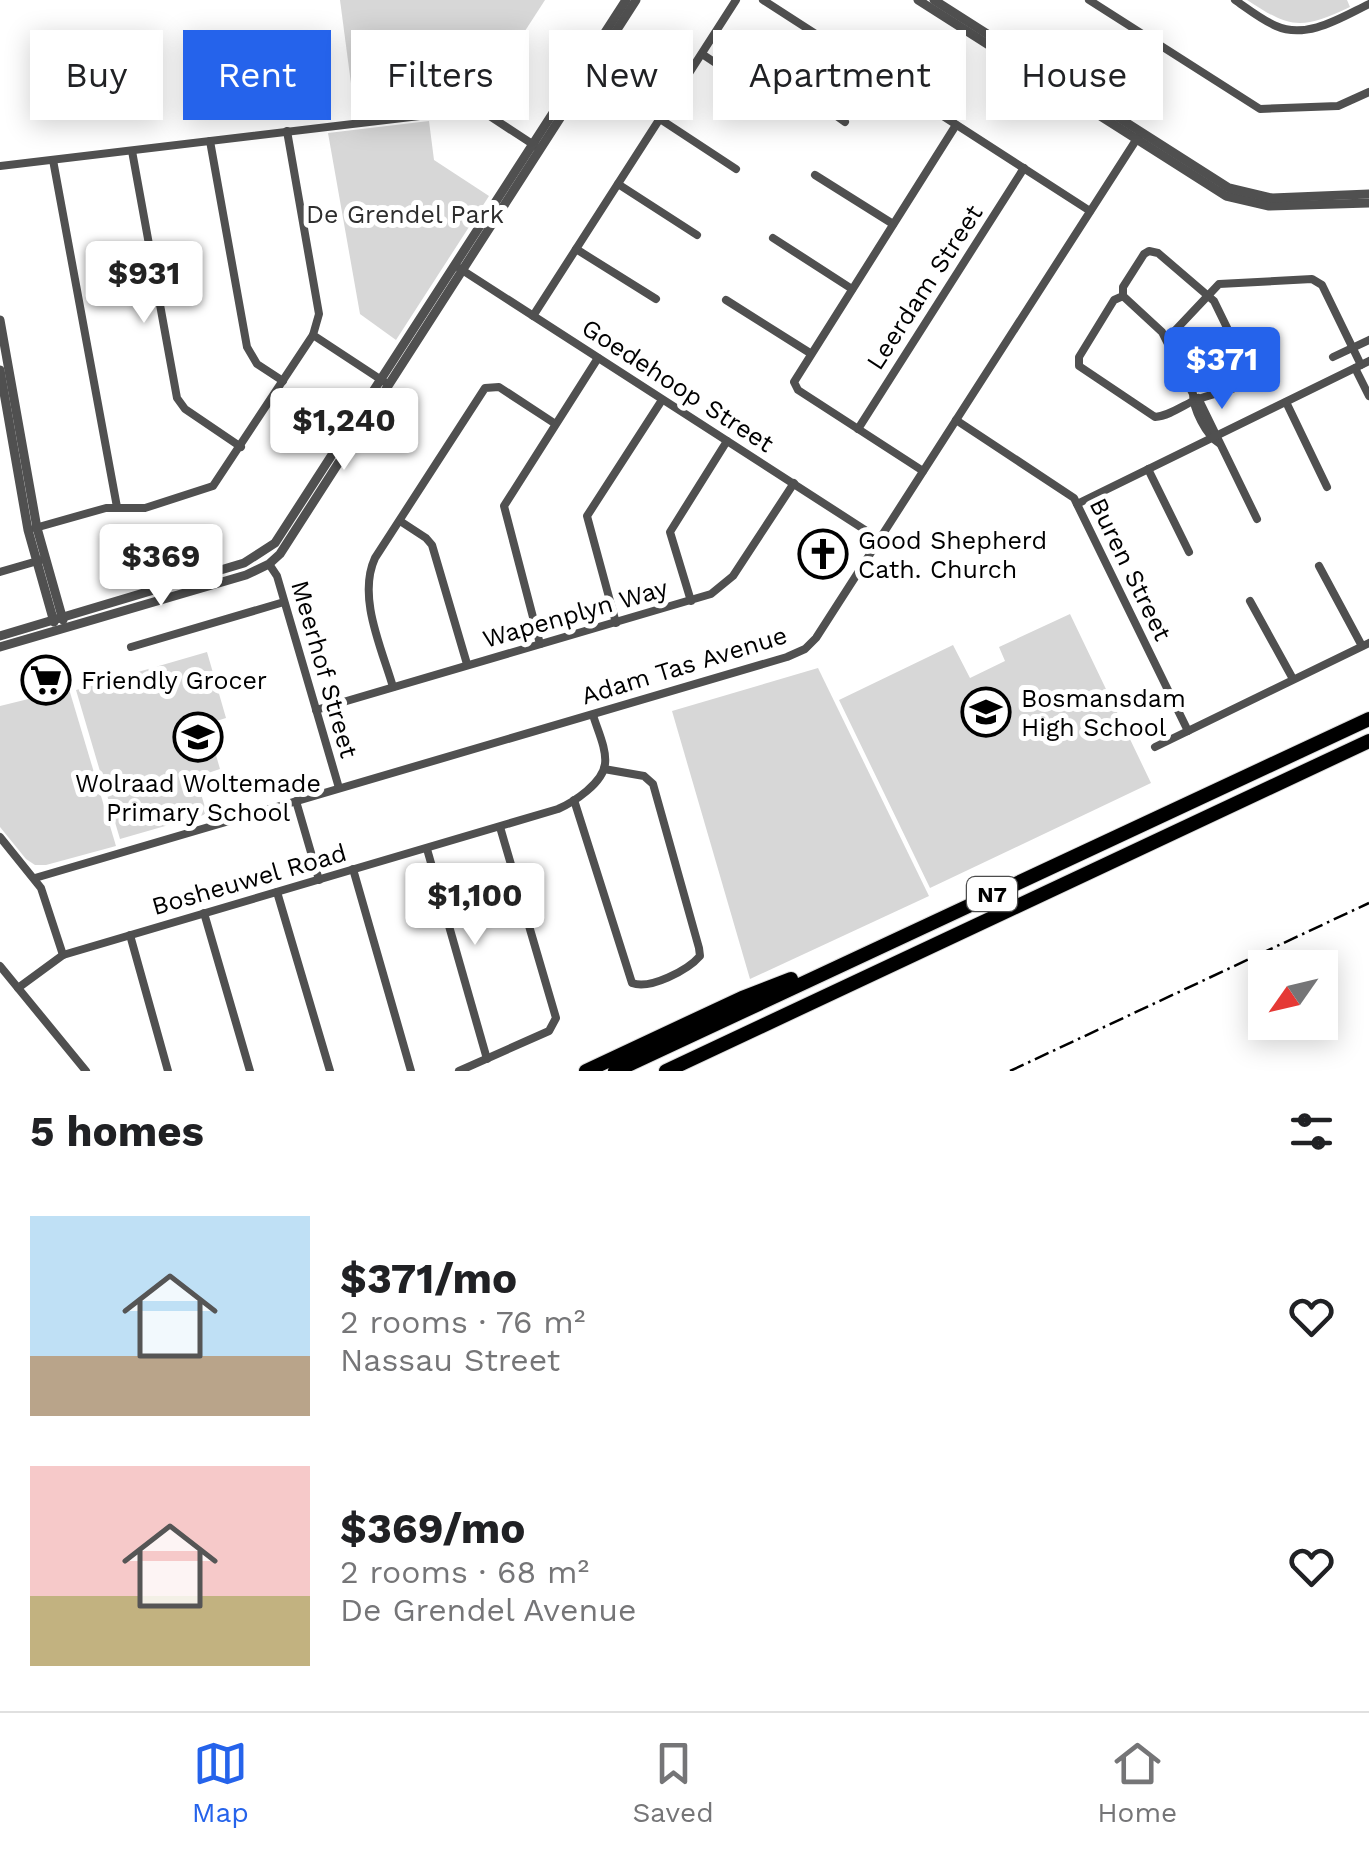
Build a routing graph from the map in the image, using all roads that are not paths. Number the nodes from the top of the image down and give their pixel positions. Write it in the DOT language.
graph roads {
  1 [pos="626,0"];
  2 [pos="636,0"];
  3 [pos="736,0"];
  4 [pos="763,0"];
  5 [pos="918,0"];
  6 [pos="934,0"];
  7 [pos="956,0"];
  8 [pos="1089,0"];
  9 [pos="1235,0"];
  10 [pos="1369,4"];
  11 [pos="947,14"];
  12 [pos="810,30"];
  13 [pos="702,54"];
  14 [pos="713,61"];
  15 [pos="693,68"];
  16 [pos="1369,92"];
  17 [pos="659,120"];
  18 [pos="662,120"];
  19 [pos="841,120"];
  20 [pos="950,120"];
  21 [pos="844,122"];
  22 [pos="956,124"];
  23 [pos="287,131"];
  24 [pos="1138,137"];
  25 [pos="210,142"];
  26 [pos="535,146"];
  27 [pos="132,152"];
  28 [pos="53,160"];
  29 [pos="0,166"];
  30 [pos="1024,168"];
  31 [pos="736,169"];
  32 [pos="815,175"];
  33 [pos="618,184"];
  34 [pos="1369,194"];
  35 [pos="1369,203"];
  36 [pos="1090,211"];
  37 [pos="893,224"];
  38 [pos="697,235"];
  39 [pos="773,238"];
  40 [pos="576,249"];
  41 [pos="459,268"];
  42 [pos="852,289"];
  43 [pos="1208,295"];
  44 [pos="1122,296"];
  45 [pos="656,299"];
  46 [pos="726,300"];
  47 [pos="534,316"];
  48 [pos="0,320"];
  49 [pos="312,335"];
  50 [pos="1166,340"];
  51 [pos="1369,340"];
  52 [pos="1352,347"];
  53 [pos="810,353"];
  54 [pos="1333,357"];
  55 [pos="598,358"];
  56 [pos="1362,365"];
  57 [pos="0,370"];
  58 [pos="283,381"];
  59 [pos="385,382"];
  60 [pos="1369,396"];
  61 [pos="1195,398"];
  62 [pos="662,400"];
  63 [pos="1286,402"];
  64 [pos="956,420"];
  65 [pos="554,423"];
  66 [pos="858,429"];
  67 [pos="1216,439"];
  68 [pos="727,441"];
  69 [pos="241,446"];
  70 [pos="1148,469"];
  71 [pos="923,471"];
  72 [pos="794,483"];
  73 [pos="1327,487"];
  74 [pos="1077,504"];
  75 [pos="117,507"];
  76 [pos="1256,519"];
  77 [pos="400,522"];
  78 [pos="32,529"];
  79 [pos="879,539"];
  80 [pos="275,544"];
  81 [pos="1190,552"];
  82 [pos="41,560"];
  83 [pos="252,560"];
  84 [pos="269,564"];
  85 [pos="1320,566"];
  86 [pos="0,572"];
  87 [pos="690,601"];
  88 [pos="1250,601"];
  89 [pos="284,602"];
  90 [pos="616,623"];
  91 [pos="59,624"];
  92 [pos="0,636"];
  93 [pos="540,644"];
  94 [pos="1366,644"];
  95 [pos="0,647"];
  96 [pos="131,647"];
  97 [pos="468,664"];
  98 [pos="1293,678"];
  99 [pos="392,687"];
  100 [pos="316,710"];
  101 [pos="593,715"];
  102 [pos="1369,719"];
  103 [pos="1188,731"];
  104 [pos="1369,742"];
  105 [pos="1155,747"];
  106 [pos="604,769"];
  107 [pos="339,788"];
  108 [pos="574,800"];
  109 [pos="296,801"];
  110 [pos="500,827"];
  111 [pos="0,836"];
  112 [pos="426,849"];
  113 [pos="352,870"];
  114 [pos="35,878"];
  115 [pos="318,880"];
  116 [pos="277,892"];
  117 [pos="204,913"];
  118 [pos="130,935"];
  119 [pos="64,955"];
  120 [pos="848,960"];
  121 [pos="0,966"];
  122 [pos="18,988"];
  123 [pos="487,1058"];
  124 [pos="86,1071"];
  125 [pos="168,1071"];
  126 [pos="250,1071"];
  127 [pos="330,1071"];
  128 [pos="411,1071"];
  129 [pos="459,1071"];
  130 [pos="586,1071"];
  131 [pos="616,1071"];
  132 [pos="666,1071"];
  1 -- 26 [label="street"];
  2 -- 26 [label="street"];
  3 -- 13 [label="street"];
  4 -- 12 [label="street"];
  5 -- 11 [label="street"];
  6 -- 11 [label="street"];
  7 -- 11 [label="street"];
  8 -- 16 [label="street"];
  9 -- 10 [label="street"];
  11 -- 24 [label="street"];
  13 -- 14 [label="street"];
  13 -- 15 [label="street"];
  17 -- 33 [label="street"];
  18 -- 31 [label="street"];
  19 -- 21 [label="street"];
  20 -- 22 [label="street"];
  22 -- 30 [label="street"];
  22 -- 37 [label="street"];
  23 -- 25 [label="street"];
  23 -- 26 [label="street"];
  23 -- 49 [label="street"];
  24 -- 34 [label="street"];
  24 -- 35 [label="street"];
  24 -- 36 [label="street, Adam Tas Avenue"];
  25 -- 27 [label="street"];
  25 -- 58 [label="street"];
  26 -- 41 [label="street"];
  27 -- 28 [label="street"];
  27 -- 69 [label="street"];
  28 -- 29 [label="street"];
  28 -- 75 [label="street"];
  30 -- 36 [label="street"];
  30 -- 66 [label="street, Leerdam Street"];
  32 -- 37 [label="street"];
  33 -- 38 [label="street"];
  33 -- 40 [label="street"];
  36 -- 64 [label="street, Adam Tas Avenue"];
  37 -- 42 [label="street"];
  39 -- 42 [label="street"];
  40 -- 45 [label="street"];
  40 -- 47 [label="street"];
  41 -- 47 [label="street, Goedehoop Street"];
  41 -- 59 [label="street"];
  42 -- 53 [label="street"];
  43 -- 44 [label="street"];
  43 -- 50 [label="street"];
  43 -- 52 [label="street"];
  43 -- 61 [label="street"];
  44 -- 50 [label="street"];
  44 -- 61 [label="street"];
  46 -- 53 [label="street"];
  47 -- 55 [label="street, Goedehoop Street"];
  48 -- 78 [label="street"];
  49 -- 58 [label="street"];
  49 -- 59 [label="street"];
  50 -- 61 [label="street"];
  51 -- 52 [label="street"];
  52 -- 54 [label="street"];
  52 -- 56 [label="street"];
  53 -- 66 [label="street"];
  55 -- 62 [label="street, Goedehoop Street"];
  55 -- 65 [label="street"];
  56 -- 60 [label="street"];
  56 -- 63 [label="street"];
  57 -- 78 [label="street"];
  58 -- 69 [label="street"];
  59 -- 80 [label="street"];
  59 -- 84 [label="street"];
  61 -- 67 [label="street"];
  62 -- 68 [label="street, Goedehoop Street"];
  62 -- 90 [label="street"];
  63 -- 67 [label="street"];
  63 -- 73 [label="street"];
  64 -- 71 [label="street, Adam Tas Avenue"];
  64 -- 74 [label="street, Buren Street"];
  65 -- 77 [label="street"];
  65 -- 93 [label="street"];
  66 -- 71 [label="street"];
  67 -- 70 [label="street"];
  67 -- 76 [label="street"];
  68 -- 72 [label="street, Goedehoop Street"];
  68 -- 87 [label="street"];
  69 -- 75 [label="street"];
  70 -- 74 [label="street"];
  70 -- 81 [label="street"];
  71 -- 79 [label="street, Adam Tas Avenue"];
  72 -- 79 [label="street, Goedehoop Street"];
  72 -- 87 [label="street, Wapenplyn Way"];
  74 -- 103 [label="street, Buren Street"];
  75 -- 78 [label="street"];
  77 -- 97 [label="street"];
  77 -- 99 [label="street"];
  78 -- 82 [label="street"];
  79 -- 101 [label="street, Adam Tas Avenue"];
  80 -- 83 [label="street"];
  80 -- 84 [label="street"];
  82 -- 86 [label="street"];
  82 -- 91 [label="street"];
  83 -- 84 [label="street"];
  83 -- 91 [label="street"];
  84 -- 89 [label="street, Meerhof Street"];
  84 -- 91 [label="street"];
  85 -- 94 [label="street"];
  87 -- 90 [label="street, Wapenplyn Way"];
  88 -- 98 [label="street"];
  89 -- 96 [label="street"];
  89 -- 100 [label="street, Meerhof Street"];
  90 -- 93 [label="street, Wapenplyn Way"];
  91 -- 92 [label="street"];
  91 -- 95 [label="street"];
  93 -- 97 [label="street, Wapenplyn Way"];
  94 -- 98 [label="street"];
  97 -- 99 [label="street, Wapenplyn Way"];
  98 -- 103 [label="street"];
  99 -- 100 [label="street, Wapenplyn Way"];
  100 -- 107 [label="street, Meerhof Street"];
  101 -- 106 [label="street"];
  101 -- 107 [label="street, Adam Tas Avenue"];
  102 -- 120 [label="highway, N7"];
  103 -- 105 [label="street"];
  104 -- 132 [label="highway, N7"];
  106 -- 108 [label="street, Bosheuwel Road"];
  106 -- 108 [label="street"];
  107 -- 109 [label="street, Adam Tas Avenue"];
  108 -- 110 [label="street, Bosheuwel Road"];
  109 -- 114 [label="street, Adam Tas Avenue"];
  109 -- 115 [label="street"];
  110 -- 112 [label="street, Bosheuwel Road"];
  110 -- 123 [label="street"];
  111 -- 114 [label="street"];
  112 -- 113 [label="street, Bosheuwel Road"];
  112 -- 123 [label="street"];
  113 -- 115 [label="street, Bosheuwel Road"];
  113 -- 128 [label="street"];
  114 -- 119 [label="street"];
  115 -- 116 [label="street, Bosheuwel Road"];
  116 -- 117 [label="street, Bosheuwel Road"];
  116 -- 127 [label="street"];
  117 -- 118 [label="street, Bosheuwel Road"];
  117 -- 126 [label="street"];
  118 -- 119 [label="street, Bosheuwel Road"];
  118 -- 125 [label="street"];
  119 -- 122 [label="street, Bosheuwel Road"];
  120 -- 130 [label="highway"];
  120 -- 131 [label="highway, N7"];
  121 -- 122 [label="street"];
  122 -- 124 [label="street"];
  123 -- 129 [label="street"];
}
